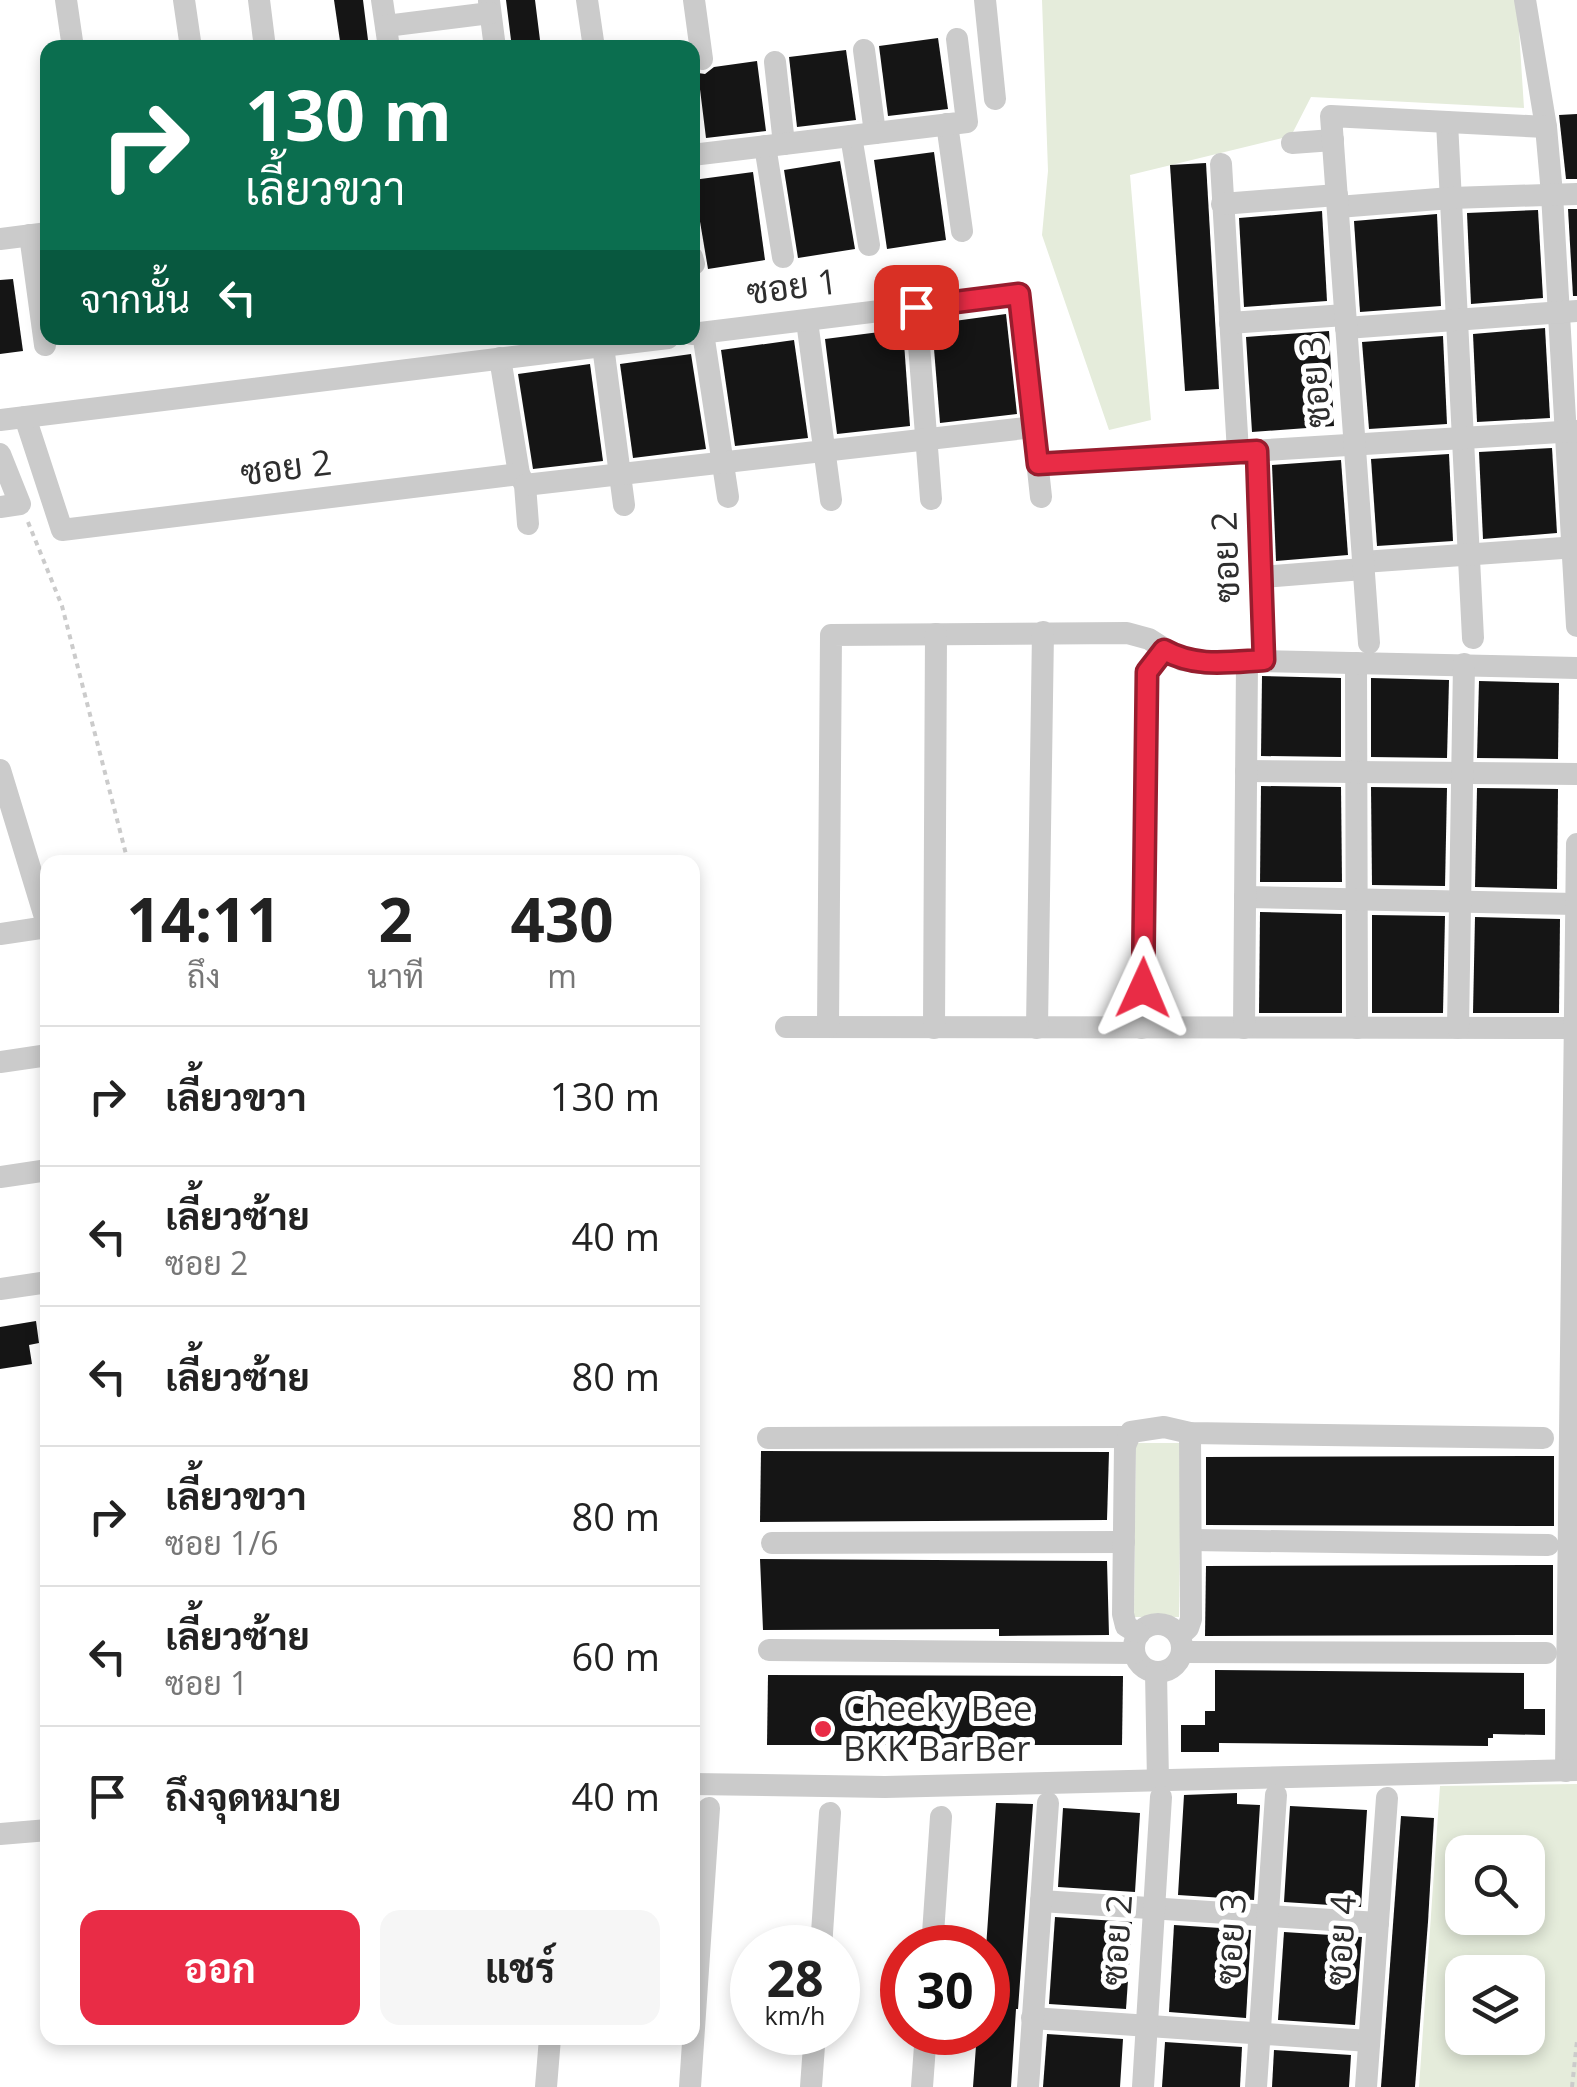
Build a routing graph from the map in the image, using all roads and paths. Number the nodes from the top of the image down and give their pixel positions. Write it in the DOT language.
graph roads {
  1 [pos="66,0"];
  2 [pos="184,0"];
  3 [pos="259,0"];
  4 [pos="382,0"];
  5 [pos="588,0"];
  6 [pos="694,0"];
  7 [pos="986,0"];
  8 [pos="1525,0"];
  9 [pos="490,6"];
  10 [pos="388,37"];
  11 [pos="72,40"];
  12 [pos="190,40"];
  13 [pos="264,40"];
  14 [pos="494,40"];
  15 [pos="593,40"];
  16 [pos="699,40"];
  17 [pos="957,40"];
  18 [pos="700,45"];
  19 [pos="864,50"];
  20 [pos="702,60"];
  21 [pos="774,62"];
  22 [pos="995,99"];
  23 [pos="1447,122"];
  24 [pos="947,124"];
  25 [pos="1546,127"];
  26 [pos="875,133"];
  27 [pos="851,136"];
  28 [pos="1333,140"];
  29 [pos="1292,143"];
  30 [pos="775,145"];
  31 [pos="700,153"];
  32 [pos="1221,164"];
  33 [pos="1552,194"];
  34 [pos="1577,194"];
  35 [pos="1451,198"];
  36 [pos="1337,201"];
  37 [pos="1222,204"];
  38 [pos="962,231"];
  39 [pos="39,234"];
  40 [pos="0,239"];
  41 [pos="869,244"];
  42 [pos="783,257"];
  43 [pos="916,307"];
  44 [pos="1568,311"];
  45 [pos="1457,318"];
  46 [pos="807,321"];
  47 [pos="1230,322"];
  48 [pos="1346,322"];
  49 [pos="700,334"];
  50 [pos="700,344"];
  51 [pos="612,345"];
  52 [pos="604,346"];
  53 [pos="500,358"];
  54 [pos="0,420"];
  55 [pos="27,424"];
  56 [pos="1034,427"];
  57 [pos="1571,431"];
  58 [pos="0,436"];
  59 [pos="1463,436"];
  60 [pos="928,439"];
  61 [pos="1355,446"];
  62 [pos="826,450"];
  63 [pos="1248,452"];
  64 [pos="0,454"];
  65 [pos="723,462"];
  66 [pos="1038,464"];
  67 [pos="620,474"];
  68 [pos="522,480"];
  69 [pos="728,497"];
  70 [pos="1041,497"];
  71 [pos="931,499"];
  72 [pos="831,500"];
  73 [pos="10,505"];
  74 [pos="624,505"];
  75 [pos="528,524"];
  76 [pos="1574,547"];
  77 [pos="1469,556"];
  78 [pos="1363,566"];
  79 [pos="1262,576"];
  80 [pos="1577,626"];
  81 [pos="1042,632"];
  82 [pos="936,634"];
  83 [pos="1473,638"];
  84 [pos="1369,643"];
  85 [pos="1164,650"];
  86 [pos="1256,661"];
  87 [pos="1356,664"];
  88 [pos="1464,664"];
  89 [pos="1577,668"];
  90 [pos="0,770"];
  91 [pos="1246,771"];
  92 [pos="1356,772"];
  93 [pos="1462,773"];
  94 [pos="1577,774"];
  95 [pos="4,801"];
  96 [pos="1577,844"];
  97 [pos="126,855"];
  98 [pos="1245,897"];
  99 [pos="1356,899"];
  100 [pos="1460,901"];
  101 [pos="1576,904"];
  102 [pos="40,906"];
  103 [pos="40,928"];
  104 [pos="0,934"];
  105 [pos="786,1027"];
  106 [pos="828,1027"];
  107 [pos="934,1028"];
  108 [pos="1037,1028"];
  109 [pos="1142,1028"];
  110 [pos="1244,1028"];
  111 [pos="1357,1028"];
  112 [pos="1458,1028"];
  113 [pos="1574,1028"];
  114 [pos="40,1056"];
  115 [pos="0,1062"];
  116 [pos="40,1171"];
  117 [pos="0,1177"];
  118 [pos="40,1283"];
  119 [pos="0,1289"];
  120 [pos="1190,1433"];
  121 [pos="1128,1437"];
  122 [pos="768,1438"];
  123 [pos="1544,1438"];
  124 [pos="1191,1540"];
  125 [pos="1124,1542"];
  126 [pos="772,1543"];
  127 [pos="1548,1545"];
  128 [pos="1136,1643"];
  129 [pos="1180,1644"];
  130 [pos="769,1650"];
  131 [pos="1546,1654"];
  132 [pos="1156,1672"];
  133 [pos="1572,1770"];
  134 [pos="700,1784"];
  135 [pos="1160,1790"];
  136 [pos="1276,1795"];
  137 [pos="1387,1798"];
  138 [pos="1048,1803"];
  139 [pos="709,1808"];
  140 [pos="830,1812"];
  141 [pos="942,1817"];
  142 [pos="40,1831"];
  143 [pos="0,1834"];
  144 [pos="1041,1901"];
  145 [pos="1154,1908"];
  146 [pos="1268,1916"];
  147 [pos="1378,1924"];
  148 [pos="823,1925"];
  149 [pos="934,1925"];
  150 [pos="700,1940"];
  151 [pos="1032,2018"];
  152 [pos="1147,2026"];
  153 [pos="1260,2034"];
  154 [pos="1577,2040"];
  155 [pos="1369,2042"];
  156 [pos="549,2045"];
  157 [pos="693,2045"];
  158 [pos="813,2055"];
  159 [pos="924,2055"];
  160 [pos="546,2087"];
  161 [pos="690,2087"];
  162 [pos="811,2087"];
  163 [pos="922,2087"];
  164 [pos="1028,2087"];
  165 [pos="1143,2087"];
  166 [pos="1256,2087"];
  167 [pos="1366,2087"];
  168 [pos="1572,2087"];
  1 -- 11 [label="street"];
  2 -- 12 [label="street"];
  3 -- 13 [label="street"];
  4 -- 10 [label="street"];
  5 -- 15 [label="street"];
  6 -- 16 [label="street"];
  7 -- 22 [label="street"];
  8 -- 25 [label="street"];
  9 -- 10 [label="street"];
  9 -- 14 [label="street"];
  17 -- 24 [label="street"];
  18 -- 20 [label="street"];
  19 -- 26 [label="street"];
  21 -- 30 [label="street"];
  23 -- 25 [label="street"];
  23 -- 28 [label="street, ซอย 3"];
  23 -- 35 [label="street"];
  24 -- 26 [label="street"];
  24 -- 38 [label="street"];
  25 -- 33 [label="street"];
  26 -- 27 [label="street"];
  27 -- 30 [label="street"];
  27 -- 41 [label="street"];
  28 -- 29 [label="street"];
  28 -- 36 [label="street, ซอย 3"];
  30 -- 31 [label="street"];
  30 -- 42 [label="street"];
  32 -- 37 [label="street"];
  33 -- 34 [label="street"];
  33 -- 35 [label="street"];
  33 -- 44 [label="street"];
  35 -- 36 [label="street"];
  35 -- 45 [label="street"];
  36 -- 37 [label="street"];
  36 -- 48 [label="street, ซอย 3"];
  37 -- 47 [label="street"];
  39 -- 40 [label="street"];
  43 -- 46 [label="street, ซอย 1"];
  43 -- 56 [label="street, ซอย 1"];
  43 -- 60 [label="street"];
  44 -- 45 [label="street"];
  44 -- 57 [label="street"];
  45 -- 48 [label="street"];
  45 -- 59 [label="street"];
  46 -- 49 [label="street, ซอย 1"];
  46 -- 62 [label="street"];
  47 -- 48 [label="street"];
  47 -- 63 [label="street"];
  48 -- 61 [label="street, ซอย 3"];
  50 -- 65 [label="street"];
  51 -- 52 [label="street"];
  52 -- 53 [label="street"];
  52 -- 67 [label="street"];
  53 -- 55 [label="street"];
  53 -- 68 [label="street"];
  54 -- 55 [label="street"];
  55 -- 58 [label="street"];
  55 -- 68 [label="street, ซอย 2"];
  56 -- 60 [label="street, ซอย 2"];
  56 -- 66 [label="street"];
  57 -- 59 [label="street"];
  57 -- 76 [label="street"];
  59 -- 61 [label="street"];
  59 -- 77 [label="street"];
  60 -- 62 [label="street, ซอย 2"];
  60 -- 71 [label="street"];
  61 -- 63 [label="street"];
  61 -- 78 [label="street, ซอย 3"];
  62 -- 65 [label="street, ซอย 2"];
  62 -- 72 [label="street"];
  63 -- 66 [label="street"];
  63 -- 79 [label="street, ซอย 2"];
  64 -- 73 [label="street"];
  65 -- 67 [label="street, ซอย 2"];
  65 -- 69 [label="street"];
  66 -- 70 [label="street"];
  67 -- 68 [label="street, ซอย 2"];
  67 -- 74 [label="street"];
  68 -- 75 [label="street"];
  73 -- 97 [label="path"];
  76 -- 77 [label="street"];
  76 -- 80 [label="street"];
  77 -- 78 [label="street"];
  77 -- 83 [label="street"];
  78 -- 79 [label="street"];
  78 -- 84 [label="street, ซอย 3"];
  79 -- 86 [label="street, ซอย 2"];
  81 -- 82 [label="street"];
  81 -- 85 [label="street"];
  81 -- 108 [label="street"];
  82 -- 106 [label="street"];
  82 -- 107 [label="street"];
  85 -- 86 [label="street"];
  85 -- 109 [label="street"];
  86 -- 87 [label="street"];
  86 -- 91 [label="street, ซอย 2"];
  87 -- 88 [label="street"];
  87 -- 92 [label="street"];
  88 -- 89 [label="street"];
  88 -- 93 [label="street"];
  90 -- 95 [label="street"];
  91 -- 92 [label="street"];
  91 -- 98 [label="street, ซอย 2"];
  92 -- 93 [label="street"];
  92 -- 99 [label="street"];
  93 -- 94 [label="street"];
  93 -- 100 [label="street"];
  95 -- 102 [label="street"];
  96 -- 101 [label="street"];
  98 -- 99 [label="street"];
  98 -- 110 [label="street, ซอย 2"];
  99 -- 100 [label="street"];
  99 -- 111 [label="street"];
  100 -- 101 [label="street"];
  100 -- 112 [label="street"];
  101 -- 113 [label="street"];
  103 -- 104 [label="street"];
  105 -- 106 [label="street"];
  106 -- 107 [label="street"];
  107 -- 108 [label="street"];
  108 -- 109 [label="street"];
  109 -- 110 [label="street"];
  110 -- 111 [label="street"];
  111 -- 112 [label="street"];
  112 -- 113 [label="street"];
  113 -- 133 [label="street"];
  114 -- 115 [label="street"];
  116 -- 117 [label="street"];
  118 -- 119 [label="street"];
  120 -- 121 [label="street"];
  120 -- 123 [label="street"];
  120 -- 124 [label="street"];
  121 -- 122 [label="street"];
  121 -- 125 [label="street"];
  124 -- 127 [label="street"];
  124 -- 129 [label="street"];
  125 -- 126 [label="street"];
  125 -- 128 [label="street"];
  128 -- 129 [label="street"];
  128 -- 130 [label="street"];
  128 -- 132 [label="street"];
  129 -- 131 [label="street"];
  129 -- 132 [label="street"];
  132 -- 135 [label="street, ซอย 2"];
  133 -- 135 [label="street"];
  134 -- 135 [label="street"];
  135 -- 145 [label="street, ซอย 2"];
  136 -- 146 [label="street, ซอย 3"];
  137 -- 147 [label="street, ซอย 4"];
  138 -- 144 [label="street"];
  139 -- 150 [label="street"];
  140 -- 148 [label="street"];
  141 -- 149 [label="street"];
  142 -- 143 [label="street"];
  144 -- 145 [label="street"];
  144 -- 151 [label="street"];
  145 -- 146 [label="street"];
  145 -- 152 [label="street, ซอย 2"];
  146 -- 147 [label="street"];
  146 -- 153 [label="street, ซอย 3"];
  147 -- 155 [label="street, ซอย 4"];
  151 -- 152 [label="street"];
  151 -- 164 [label="street"];
  152 -- 153 [label="street"];
  152 -- 165 [label="street, ซอย 2"];
  153 -- 155 [label="street"];
  153 -- 166 [label="street, ซอย 3"];
  154 -- 168 [label="path"];
  155 -- 167 [label="street, ซอย 4"];
  156 -- 160 [label="street"];
  157 -- 161 [label="street"];
  158 -- 162 [label="street"];
  159 -- 163 [label="street"];
}
